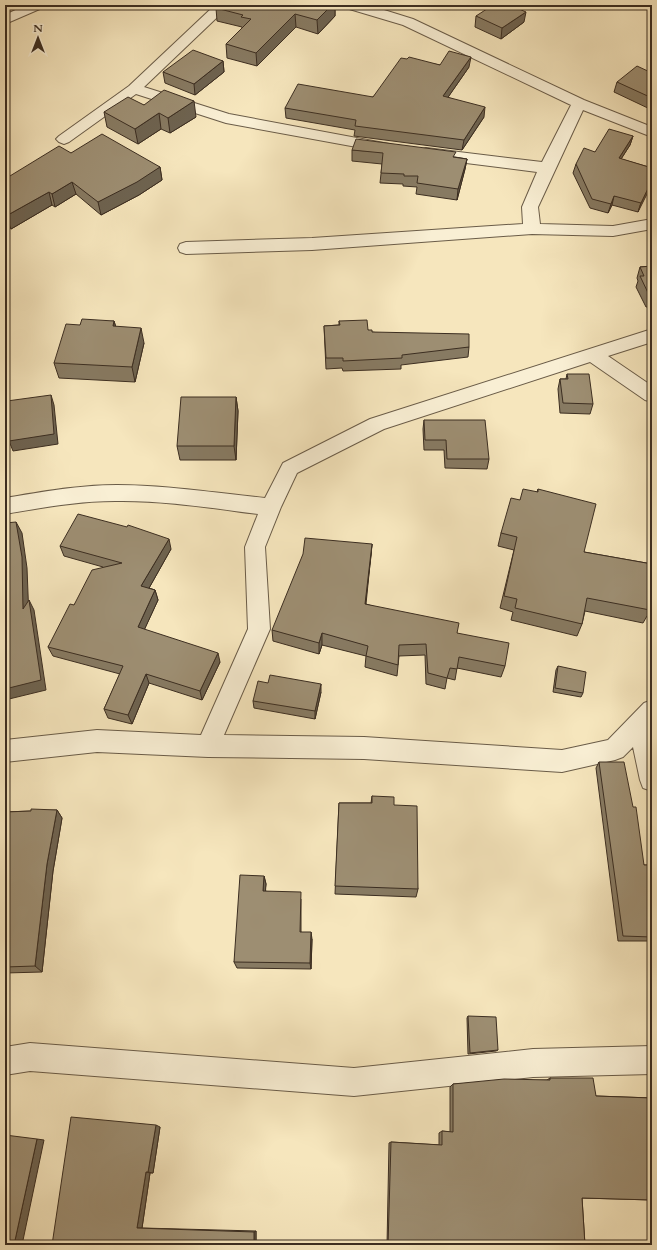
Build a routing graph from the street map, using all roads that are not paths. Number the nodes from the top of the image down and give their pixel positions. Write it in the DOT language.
graph roads {
  1 [pos="37,5"];
  2 [pos="223,5"];
  3 [pos="351,5"];
  4 [pos="5,20"];
  5 [pos="134,89"];
  6 [pos="579,103"];
  7 [pos="652,132"];
  8 [pos="64,139"];
  9 [pos="399,149"];
  10 [pos="415,151"];
  11 [pos="547,168"];
  12 [pos="652,224"];
  13 [pos="532,229"];
  14 [pos="186,248"];
  15 [pos="652,335"];
  16 [pos="592,354"];
  17 [pos="652,395"];
  18 [pos="5,506"];
  19 [pos="271,507"];
  20 [pos="645,717"];
  21 [pos="208,746"];
  22 [pos="5,752"];
  23 [pos="652,780"];
  24 [pos="652,1060"];
  25 [pos="5,1061"];
  1 -- 4 [label="street"];
  2 -- 5 [label="street"];
  3 -- 6 [label="street"];
  5 -- 8 [label="street"];
  5 -- 9 [label="street"];
  6 -- 7 [label="street"];
  6 -- 11 [label="street"];
  10 -- 11 [label="street"];
  11 -- 13 [label="street"];
  12 -- 13 [label="street"];
  13 -- 14 [label="street"];
  15 -- 16 [label="street"];
  16 -- 17 [label="street"];
  16 -- 19 [label="street"];
  18 -- 19 [label="street"];
  19 -- 21 [label="street"];
  20 -- 21 [label="street"];
  20 -- 23 [label="street"];
  21 -- 22 [label="street"];
  24 -- 25 [label="street"];
}
